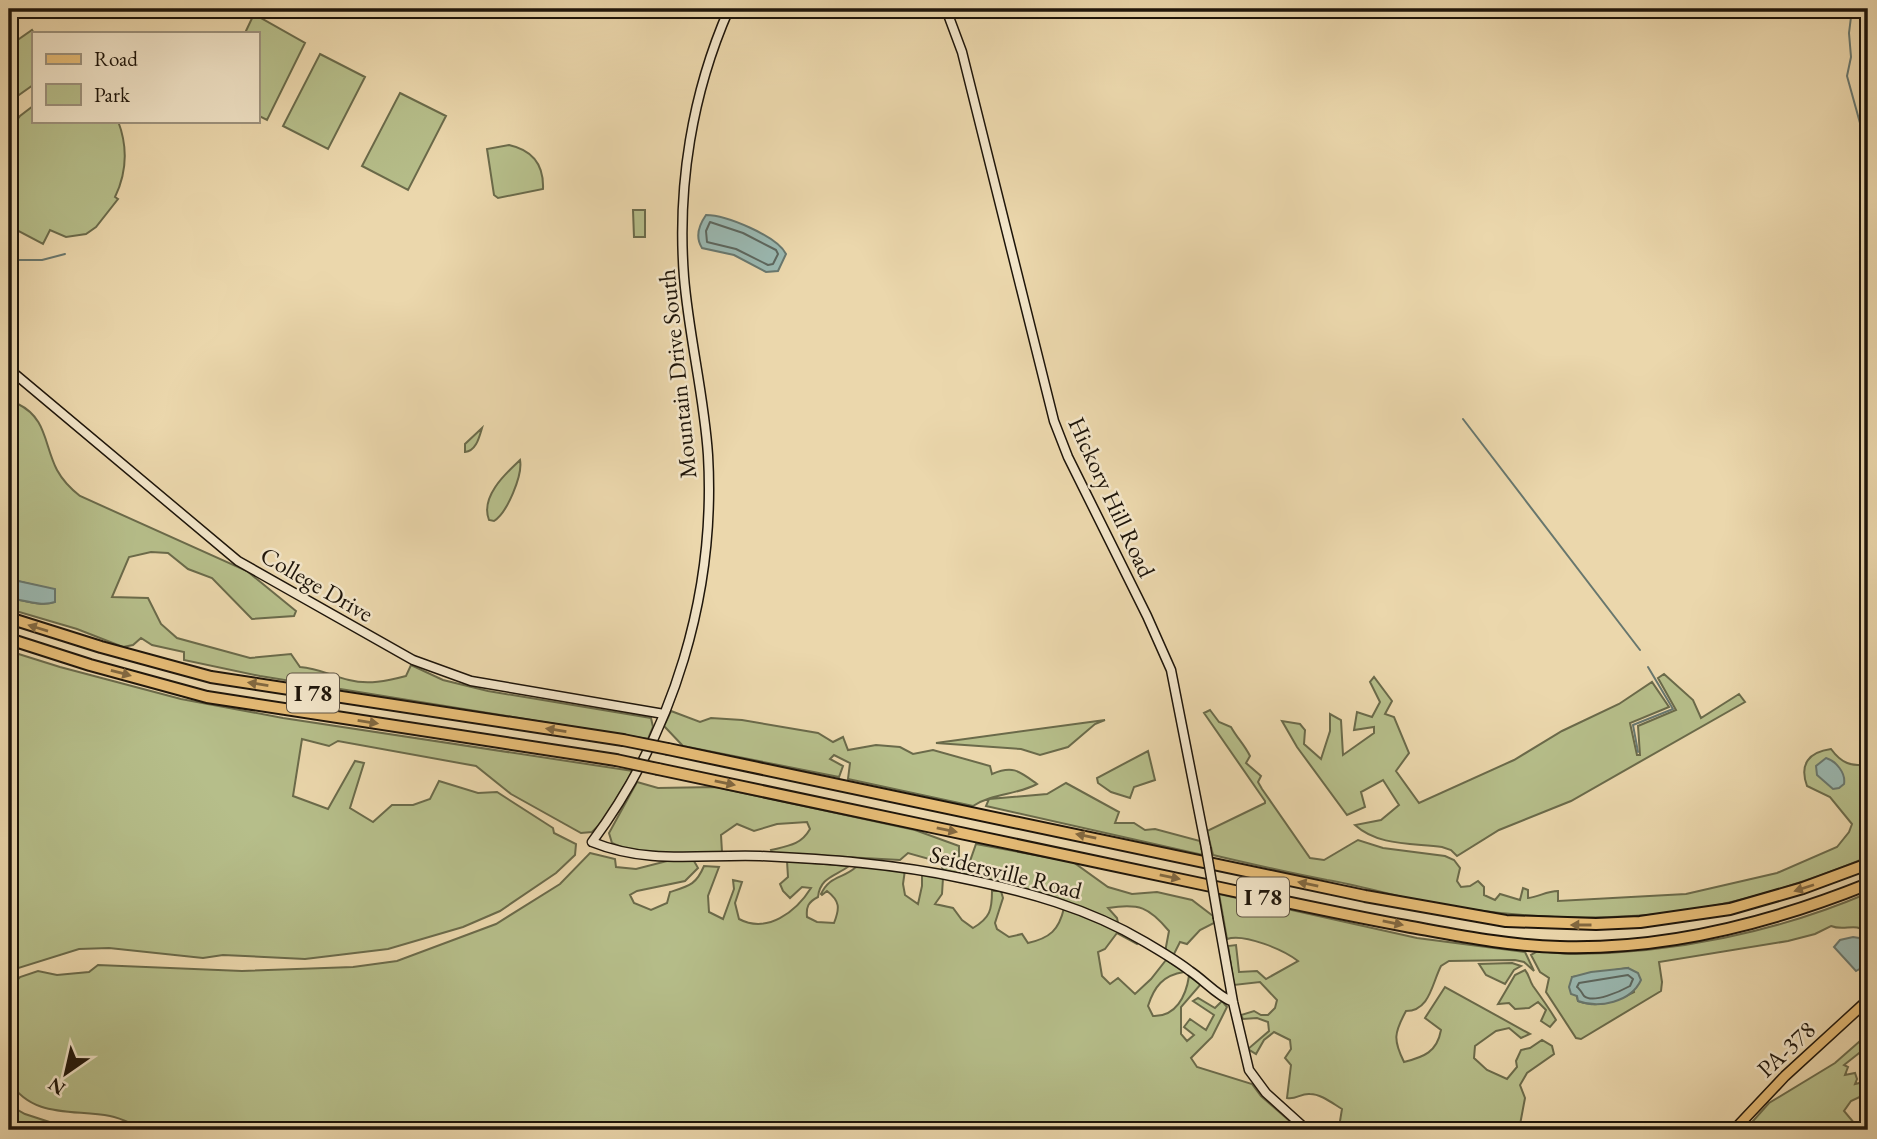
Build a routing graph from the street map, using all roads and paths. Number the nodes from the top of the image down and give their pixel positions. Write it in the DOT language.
graph roads {
  1 [pos="729,9"];
  2 [pos="946,9"];
  3 [pos="9,369"];
  4 [pos="9,618"];
  5 [pos="9,639"];
  6 [pos="664,714"];
  7 [pos="592,842"];
  8 [pos="1868,864"];
  9 [pos="1868,884"];
  10 [pos="1868,1000"];
  11 [pos="1233,1002"];
  12 [pos="1307,1130"];
  13 [pos="1734,1130"];
  1 -- 6 [label="street, Mountain Drive South"];
  2 -- 11 [label="street, Hickory Hill Road, bridge"];
  3 -- 6 [label="street, College Drive"];
  8 -- 4 [label="highway, I 78, one-way, bridge"];
  5 -- 9 [label="highway, I 78, one-way, bridge"];
  6 -- 7 [label="street, Mountain Drive South"];
  7 -- 11 [label="street, Seidersville Road"];
  10 -- 13 [label="main road, PA-378"];
  11 -- 12 [label="street"];
}
